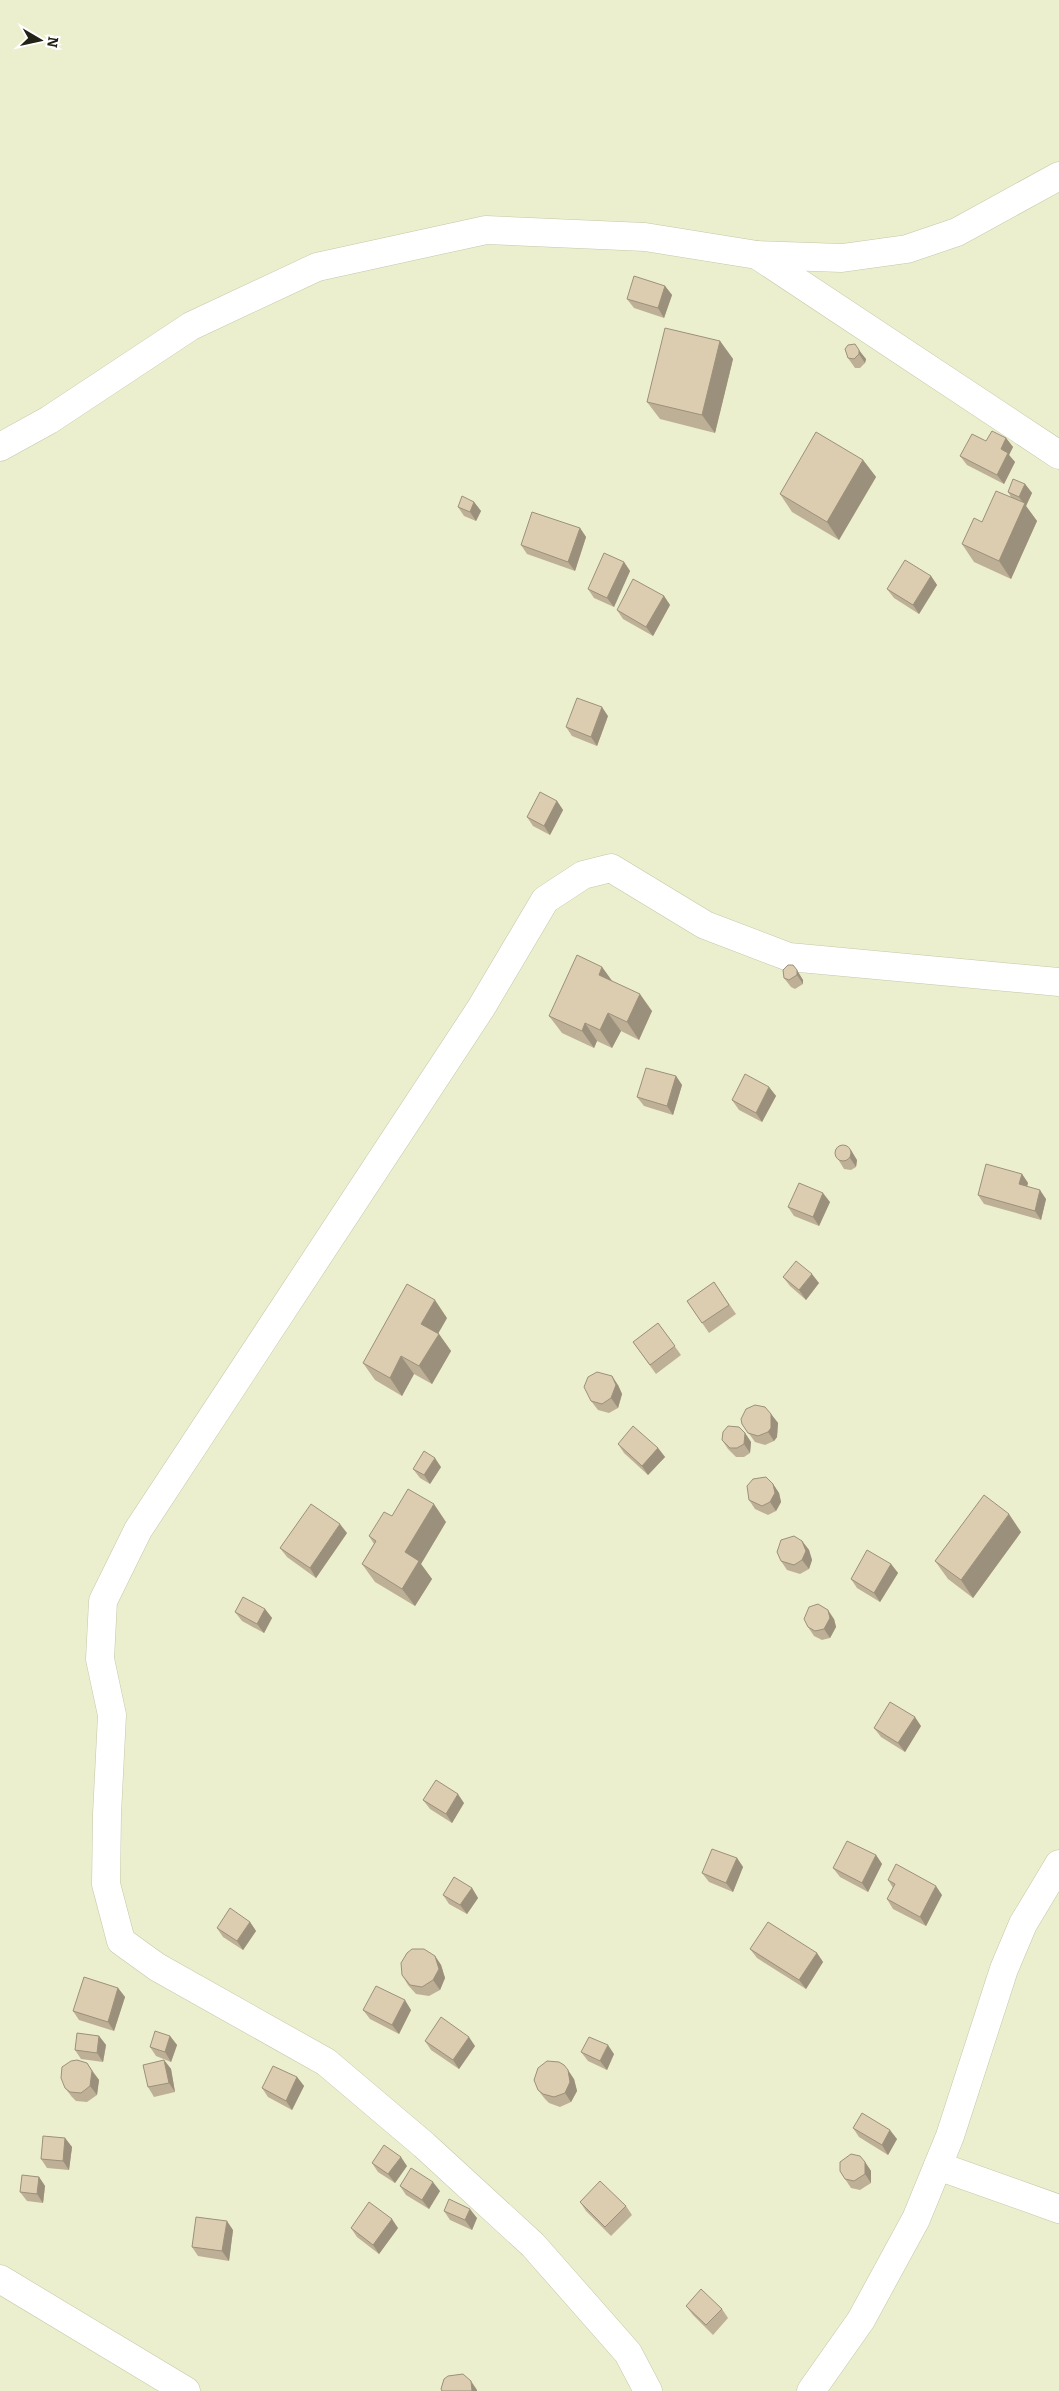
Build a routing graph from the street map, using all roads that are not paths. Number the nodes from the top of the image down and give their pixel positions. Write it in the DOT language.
graph roads {
  1 [pos="1059,176"];
  2 [pos="757,255"];
  3 [pos="0,447"];
  4 [pos="1059,455"];
  5 [pos="1059,982"];
  6 [pos="1059,1864"];
  7 [pos="938,2166"];
  8 [pos="1059,2209"];
  9 [pos="0,2279"];
  10 [pos="186,2391"];
  11 [pos="648,2391"];
  12 [pos="812,2391"];
  1 -- 2 [label="street"];
  2 -- 3 [label="street"];
  2 -- 4 [label="street"];
  5 -- 11 [label="street"];
  6 -- 7 [label="street"];
  7 -- 8 [label="street"];
  7 -- 12 [label="street"];
  9 -- 10 [label="street"];
}
